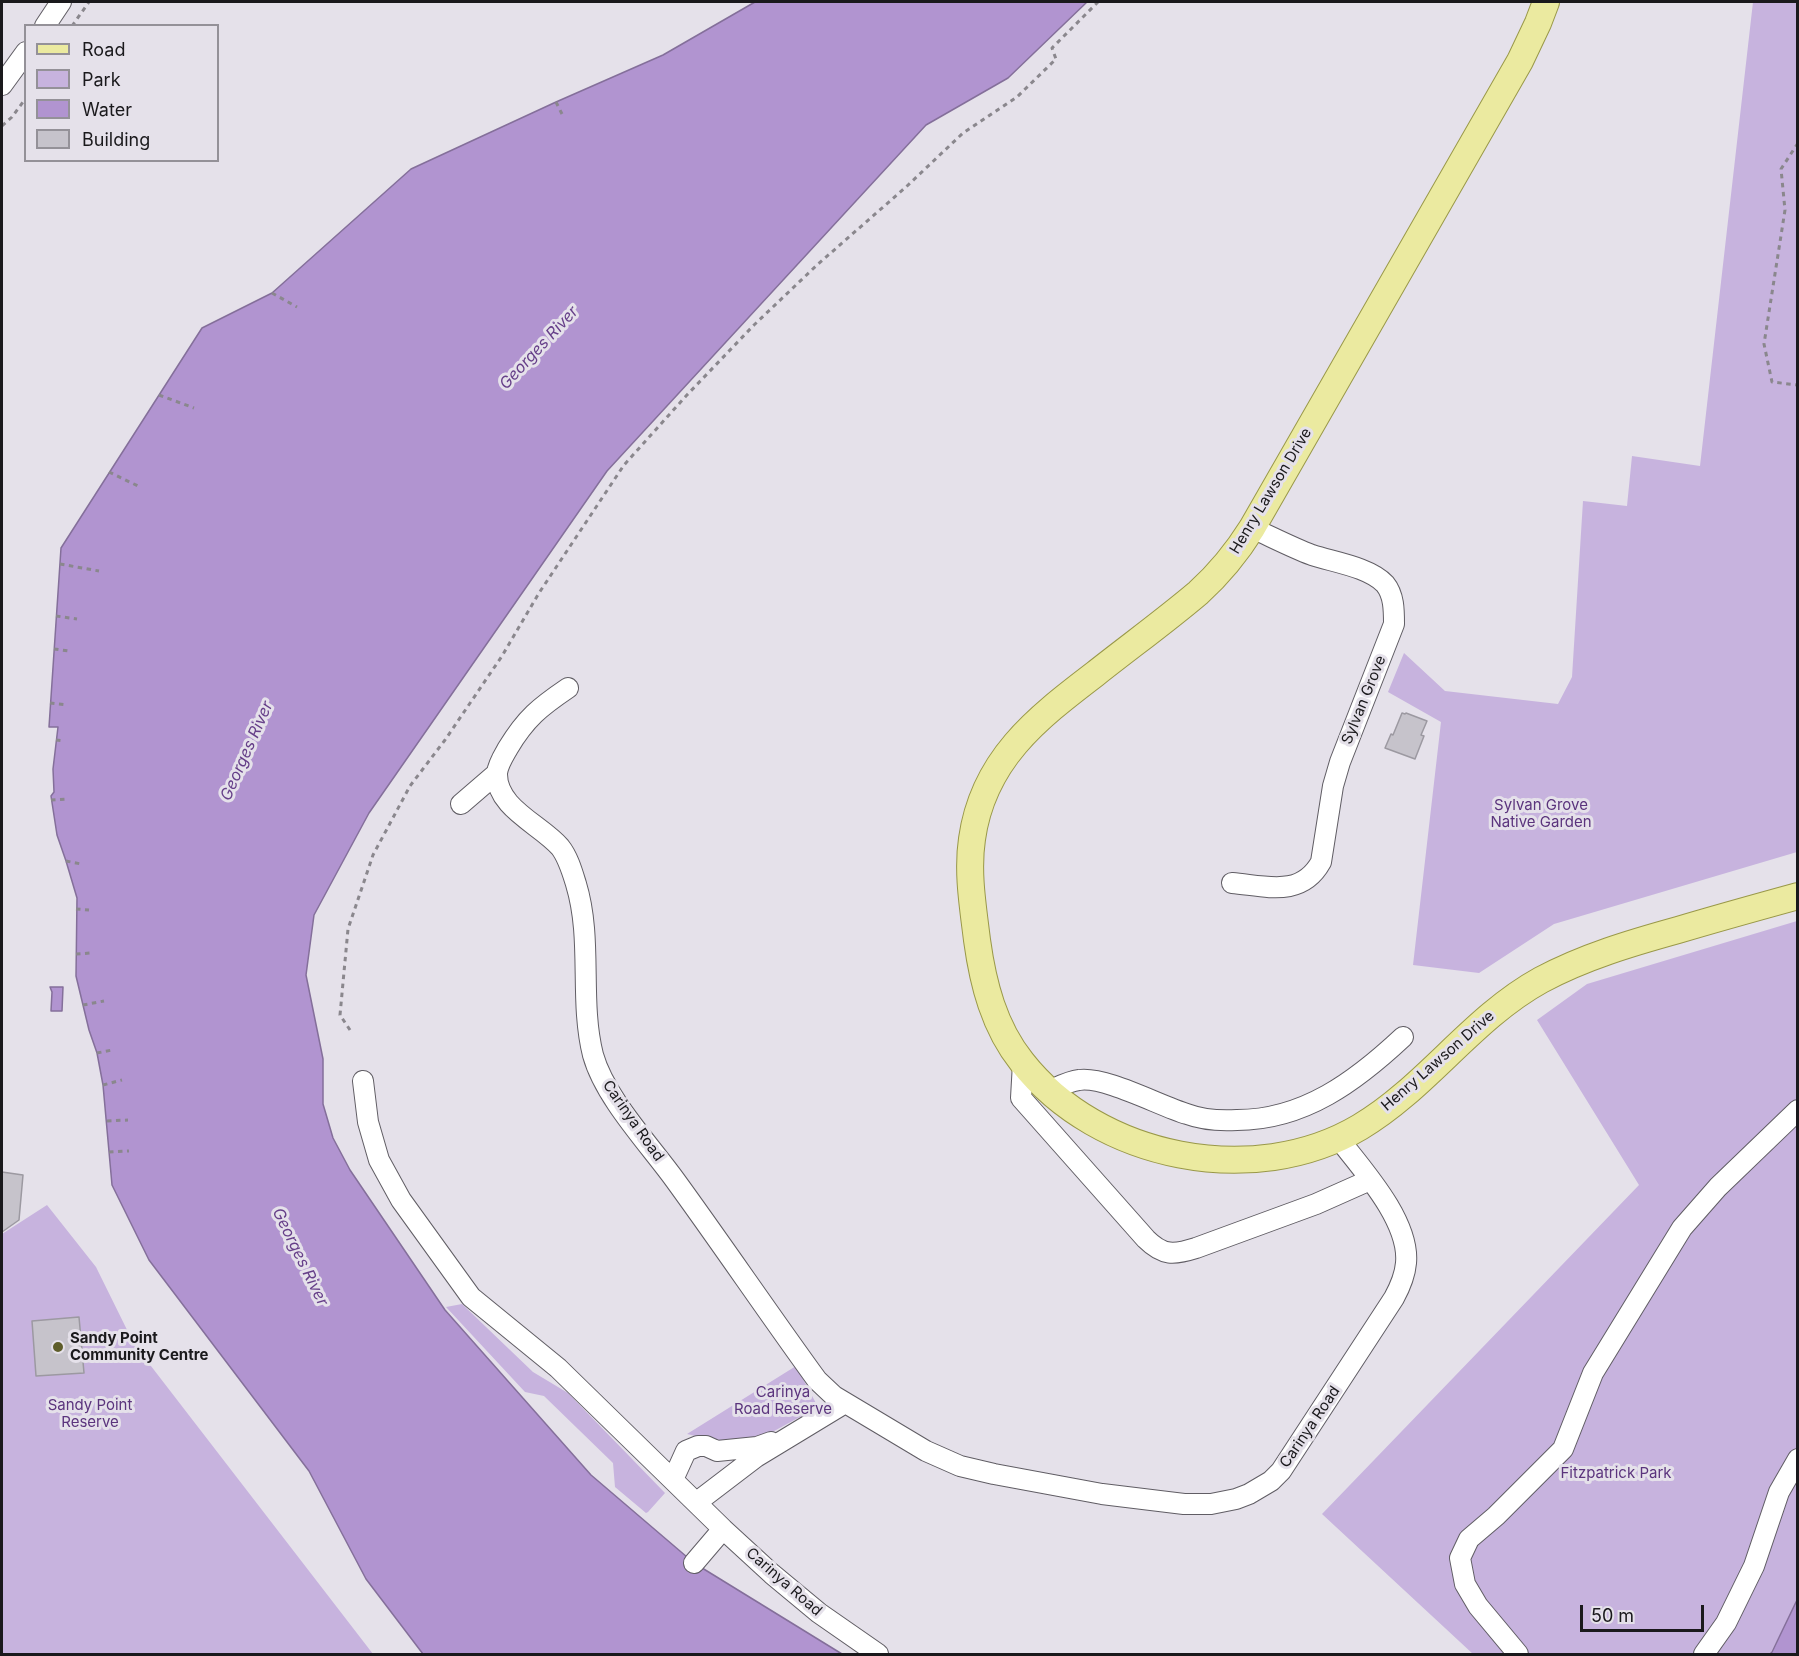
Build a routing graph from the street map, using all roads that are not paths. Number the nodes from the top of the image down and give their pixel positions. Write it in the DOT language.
graph roads {
  1 [pos="62,2"];
  2 [pos="1546,2"];
  3 [pos="46,24"];
  4 [pos="24,55"];
  5 [pos="2,85"];
  6 [pos="1252,528"];
  7 [pos="568,688"];
  8 [pos="497,773"];
  9 [pos="461,804"];
  10 [pos="1232,883"];
  11 [pos="1797,896"];
  12 [pos="1403,1036"];
  13 [pos="1023,1064"];
  14 [pos="363,1081"];
  15 [pos="1049,1091"];
  16 [pos="1797,1110"];
  17 [pos="1338,1138"];
  18 [pos="1370,1180"];
  19 [pos="845,1403"];
  20 [pos="791,1436"];
  21 [pos="1797,1459"];
  22 [pos="674,1475"];
  23 [pos="697,1502"];
  24 [pos="723,1529"];
  25 [pos="694,1563"];
  26 [pos="878,1654"];
  27 [pos="1518,1654"];
  28 [pos="1704,1654"];
  1 -- 3 [label="street"];
  2 -- 6 [label="main road, Henry Lawson Drive"];
  4 -- 5 [label="street"];
  6 -- 10 [label="street, Sylvan Grove"];
  6 -- 13 [label="main road, Henry Lawson Drive"];
  7 -- 8 [label="street"];
  8 -- 9 [label="street"];
  8 -- 19 [label="street, Carinya Road"];
  11 -- 17 [label="main road, Henry Lawson Drive"];
  12 -- 15 [label="street"];
  13 -- 15 [label="main road, Henry Lawson Drive"];
  13 -- 18 [label="street"];
  14 -- 22 [label="street, Carinya Road"];
  15 -- 17 [label="main road, Henry Lawson Drive"];
  16 -- 27 [label="street"];
  17 -- 18 [label="street, Carinya Road"];
  18 -- 19 [label="street, Carinya Road"];
  19 -- 20 [label="street"];
  20 -- 22 [label="street"];
  20 -- 23 [label="street"];
  21 -- 28 [label="street"];
  22 -- 23 [label="street, Carinya Road"];
  23 -- 24 [label="street, Carinya Road"];
  24 -- 25 [label="street"];
  24 -- 26 [label="street, Carinya Road"];
}
